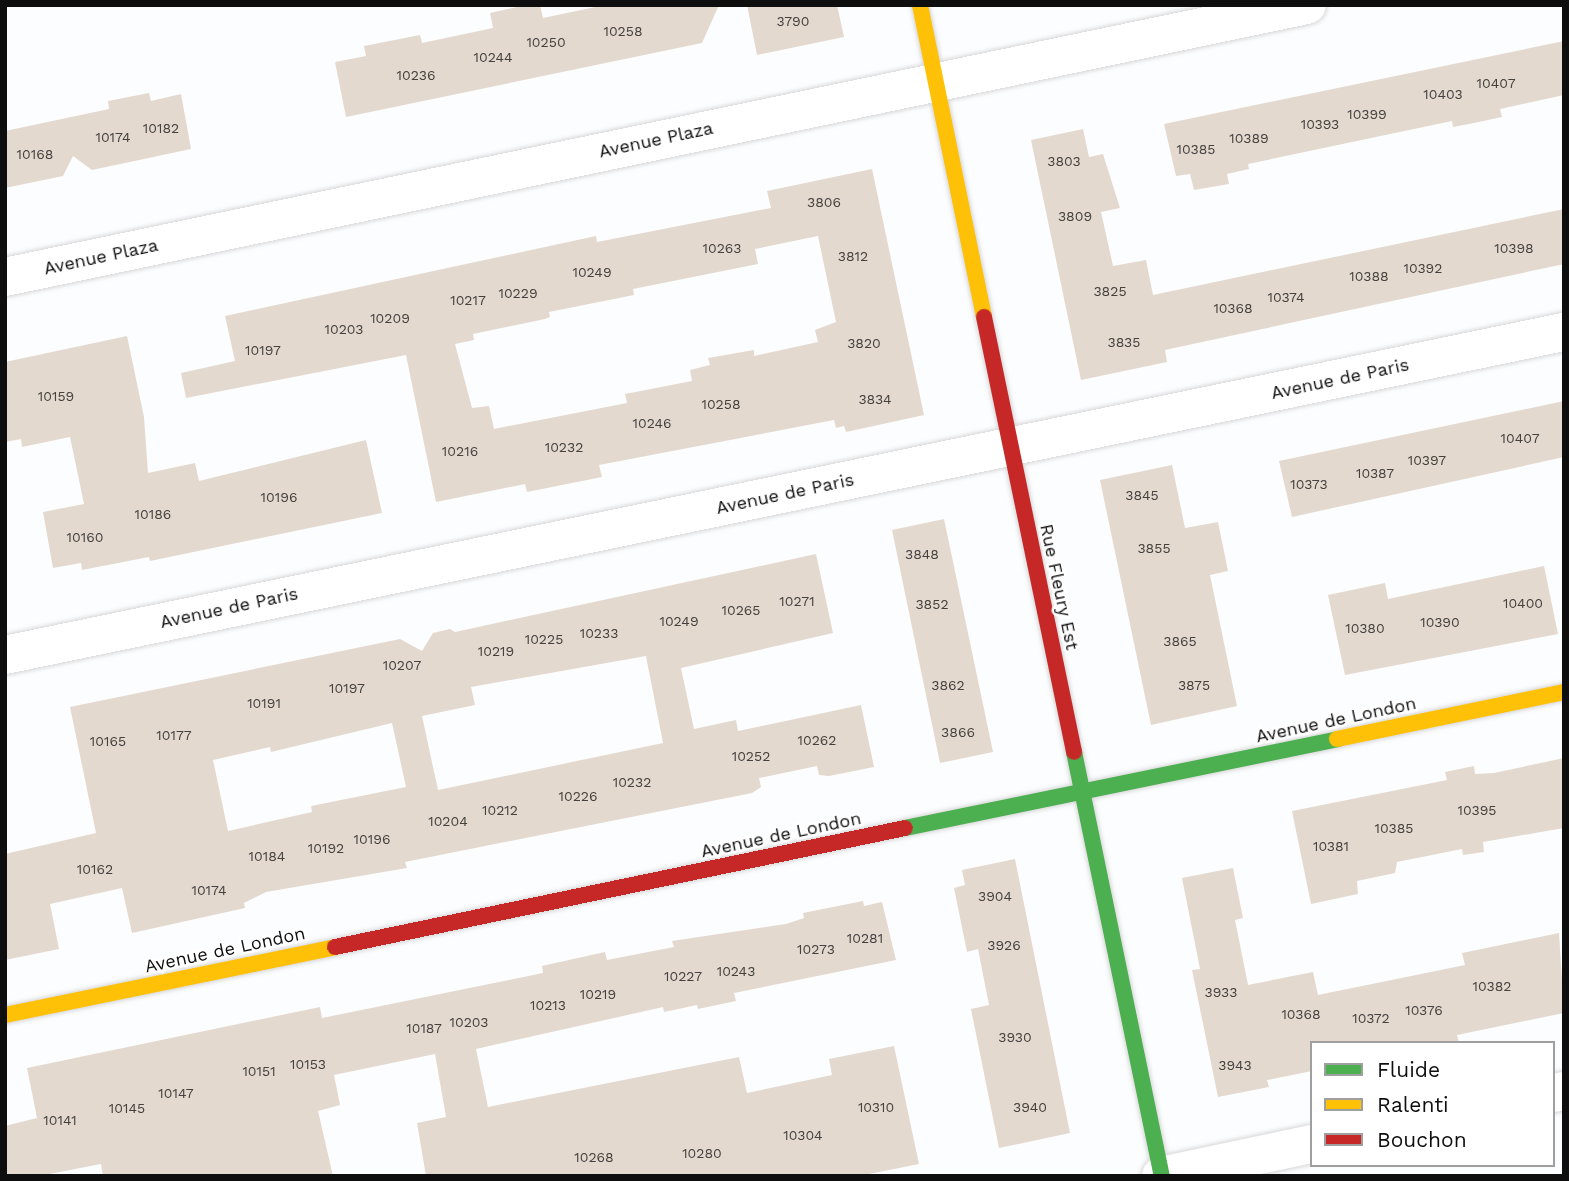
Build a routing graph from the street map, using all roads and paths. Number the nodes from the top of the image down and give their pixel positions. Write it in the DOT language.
graph roads {
  1 [pos="920,5"];
  2 [pos="1307,5"];
  3 [pos="935,82"];
  4 [pos="5,277"];
  5 [pos="1564,331"];
  6 [pos="1012,447"];
  7 [pos="5,655"];
  8 [pos="1564,692"];
  9 [pos="1082,792"];
  10 [pos="5,1015"];
  11 [pos="1310,1144"];
  12 [pos="1162,1176"];
  1 -- 3 [label="street, Rue Fleury Est"];
  2 -- 3 [label="street, Avenue Plaza"];
  3 -- 4 [label="street, Avenue Plaza"];
  3 -- 6 [label="street, Rue Fleury Est"];
  5 -- 6 [label="street, Avenue de Paris"];
  6 -- 7 [label="street, Avenue de Paris"];
  6 -- 9 [label="street, Rue Fleury Est"];
  8 -- 9 [label="street, Avenue de London"];
  9 -- 10 [label="street, Avenue de London"];
  9 -- 12 [label="street, Rue Fleury Est"];
  11 -- 12 [label="street"];
}
